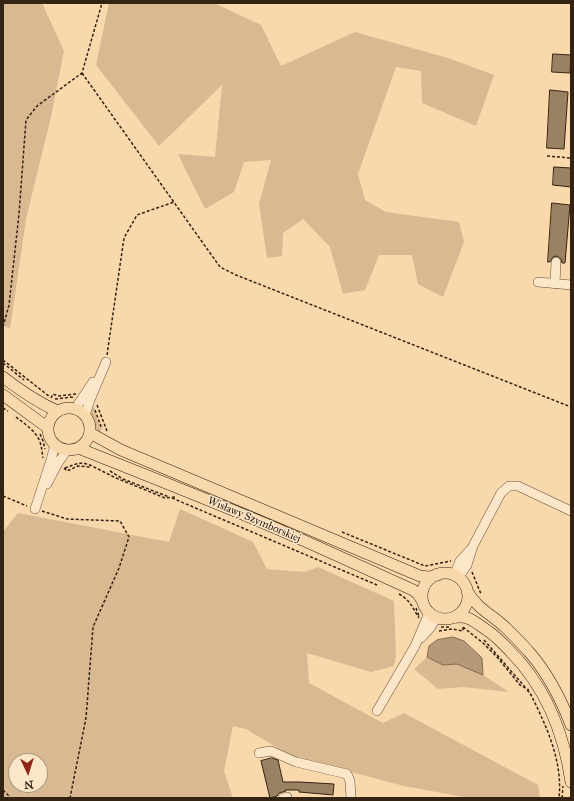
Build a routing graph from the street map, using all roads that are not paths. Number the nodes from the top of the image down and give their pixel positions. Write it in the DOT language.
graph roads {
  1 [pos="556,262"];
  2 [pos="538,282"];
  3 [pos="555,284"];
  4 [pos="571,285"];
  5 [pos="3,377"];
  6 [pos="3,395"];
  7 [pos="75,409"];
  8 [pos="58,411"];
  9 [pos="85,415"];
  10 [pos="44,431"];
  11 [pos="90,433"];
  12 [pos="55,445"];
  13 [pos="72,449"];
  14 [pos="571,511"];
  15 [pos="438,575"];
  16 [pos="456,577"];
  17 [pos="467,591"];
  18 [pos="419,603"];
  19 [pos="427,618"];
  20 [pos="452,618"];
  21 [pos="377,712"];
  22 [pos="571,725"];
  23 [pos="258,753"];
  24 [pos="567,781"];
  25 [pos="283,798"];
  26 [pos="287,798"];
  27 [pos="351,798"];
  1 -- 3 [label="street"];
  2 -- 3 [label="street"];
  3 -- 4 [label="street"];
  5 -- 8 [label="main road"];
  6 -- 10 [label="main road"];
  7 -- 8 [label="main road"];
  7 -- 9 [label="main road"];
  7 -- 9 [label="street"];
  8 -- 10 [label="main road"];
  9 -- 11 [label="main road"];
  10 -- 12 [label="main road"];
  11 -- 13 [label="main road"];
  11 -- 15 [label="main road, Wisławy Szymborskiej"];
  12 -- 13 [label="main road"];
  12 -- 13 [label="street"];
  13 -- 18 [label="main road, Wisławy Szymborskiej"];
  14 -- 16 [label="street"];
  15 -- 16 [label="main road"];
  15 -- 18 [label="main road"];
  16 -- 17 [label="main road"];
  17 -- 20 [label="main road"];
  17 -- 22 [label="main road"];
  18 -- 19 [label="main road"];
  19 -- 20 [label="main road"];
  19 -- 21 [label="street"];
  20 -- 24 [label="main road"];
  23 -- 27 [label="street"];
  25 -- 26 [label="street"];
}
